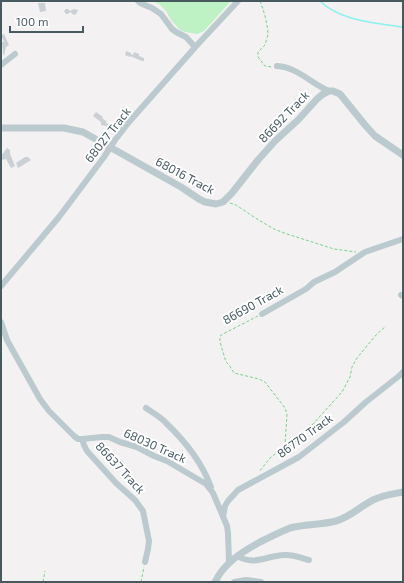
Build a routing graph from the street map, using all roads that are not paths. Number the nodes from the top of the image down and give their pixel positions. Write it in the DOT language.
graph roads {
  1 [pos="138,1"];
  2 [pos="238,1"];
  3 [pos="195,47"];
  4 [pos="15,54"];
  5 [pos="1,65"];
  6 [pos="277,66"];
  7 [pos="329,91"];
  8 [pos="1,128"];
  9 [pos="110,147"];
  10 [pos="403,155"];
  11 [pos="223,202"];
  12 [pos="403,239"];
  13 [pos="1,286"];
  14 [pos="262,314"];
  15 [pos="1,322"];
  16 [pos="403,372"];
  17 [pos="146,408"];
  18 [pos="82,439"];
  19 [pos="403,492"];
  20 [pos="213,493"];
  21 [pos="223,517"];
  22 [pos="237,556"];
  23 [pos="309,560"];
  24 [pos="145,562"];
  25 [pos="229,562"];
  26 [pos="215,582"];
  27 [pos="234,582"];
  28 [pos="260,582"];
  1 -- 3 [label="street"];
  2 -- 3 [label="street, 68027 Track"];
  3 -- 9 [label="street, 68027 Track"];
  4 -- 5 [label="street"];
  6 -- 7 [label="street"];
  7 -- 10 [label="street"];
  7 -- 11 [label="street, 86692 Track"];
  8 -- 9 [label="street, 68016 Track"];
  9 -- 11 [label="street, 68016 Track"];
  9 -- 13 [label="street, 68027 Track"];
  12 -- 14 [label="street, 86690 Track"];
  15 -- 18 [label="street"];
  16 -- 21 [label="street, 86770 Track"];
  17 -- 20 [label="street"];
  18 -- 20 [label="street, 68030 Track"];
  18 -- 24 [label="street, 86637 Track"];
  19 -- 22 [label="street"];
  20 -- 21 [label="street, 68030 Track"];
  21 -- 25 [label="street, 68030 Track"];
  22 -- 23 [label="street"];
  22 -- 25 [label="street"];
  25 -- 26 [label="street"];
  27 -- 28 [label="street"];
}
